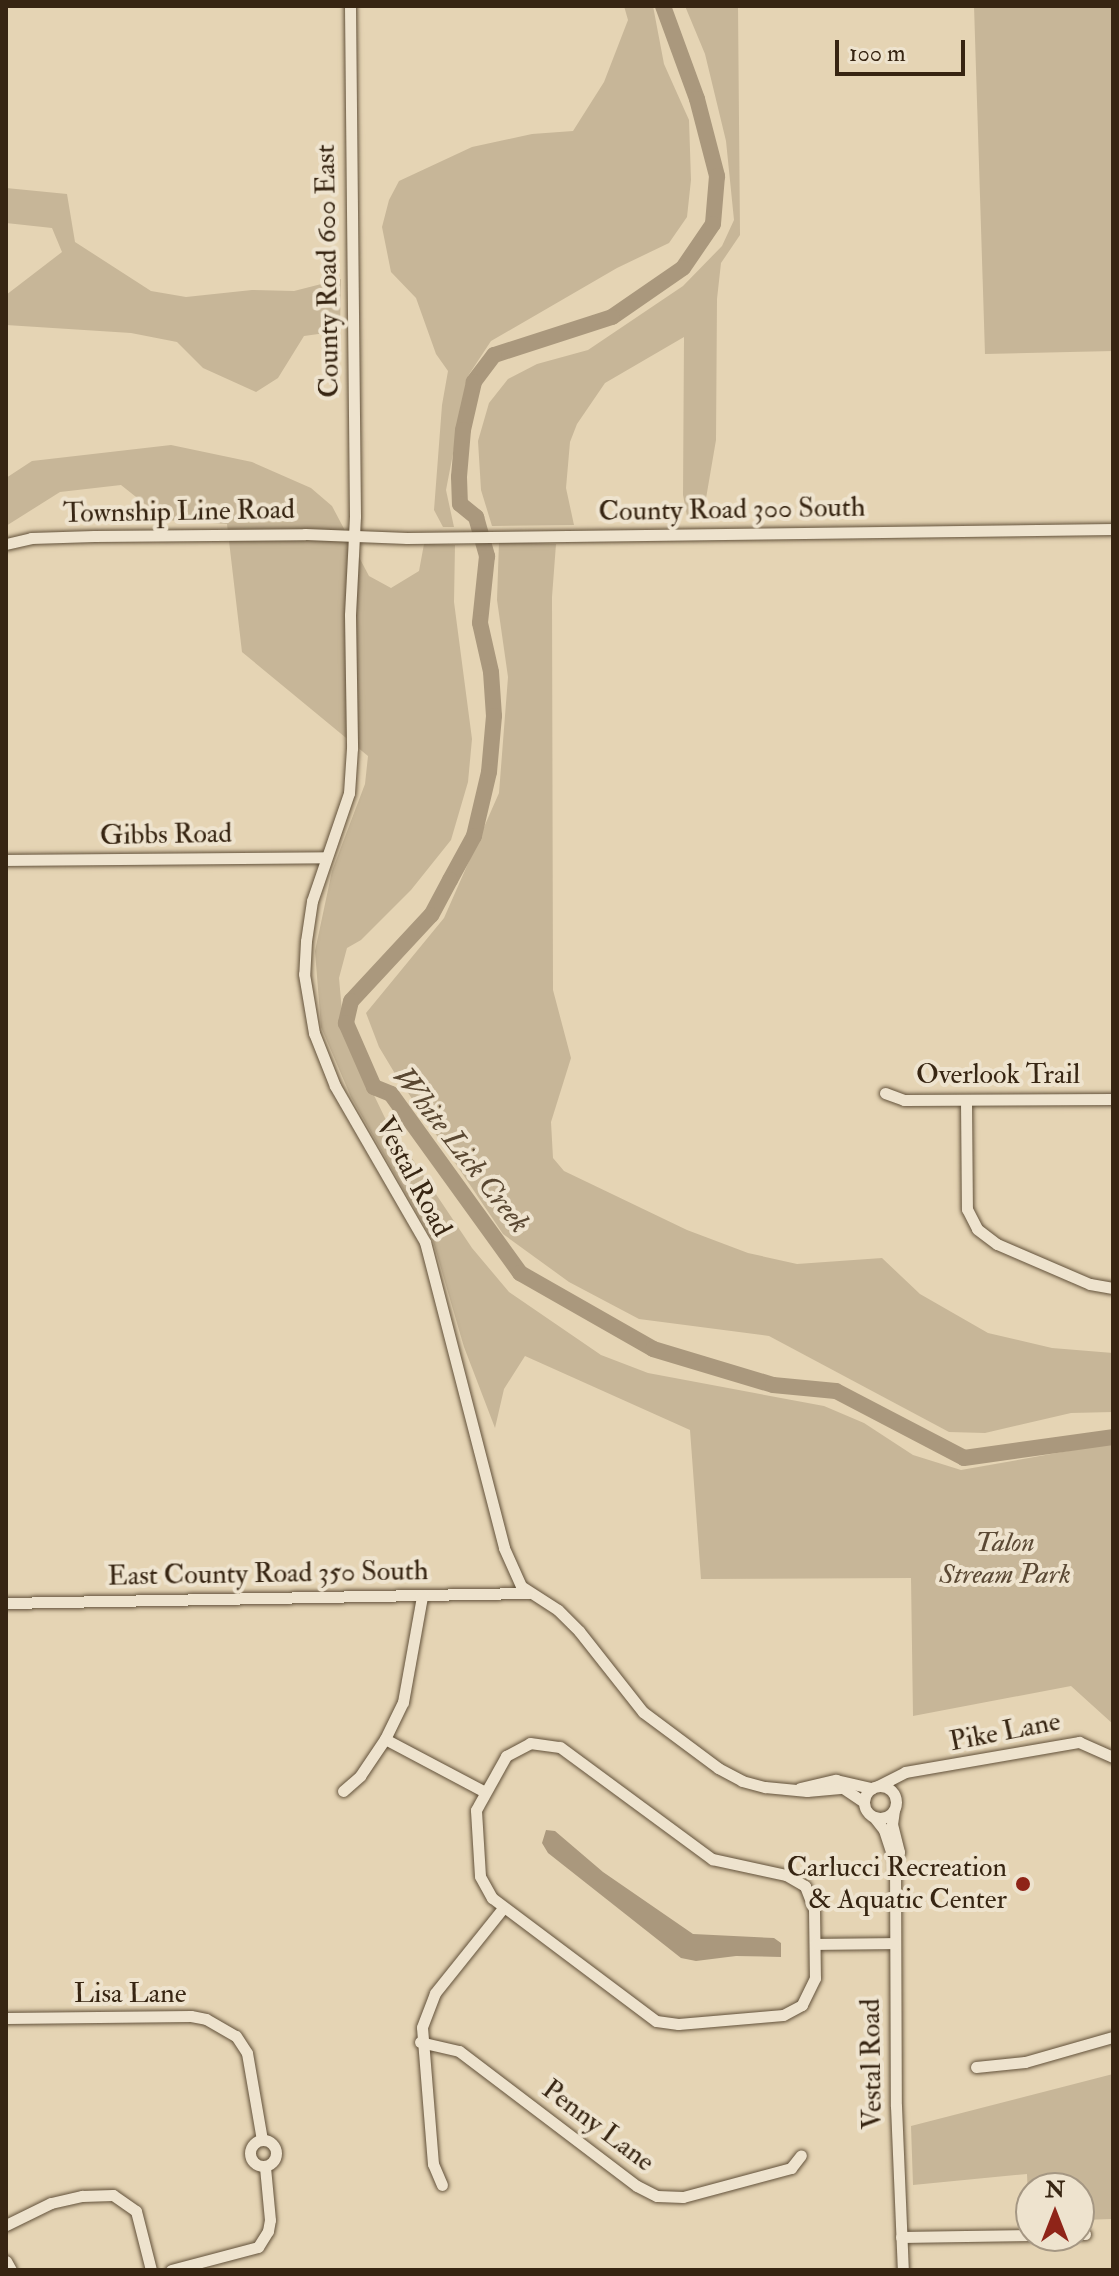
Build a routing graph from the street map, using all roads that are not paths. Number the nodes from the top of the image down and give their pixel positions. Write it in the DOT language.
graph roads {
  1 [pos="350,6"];
  2 [pos="1113,529"];
  3 [pos="353,535"];
  4 [pos="6,544"];
  5 [pos="326,857"];
  6 [pos="6,860"];
  7 [pos="885,1093"];
  8 [pos="1113,1099"];
  9 [pos="966,1101"];
  10 [pos="1113,1288"];
  11 [pos="530,1592"];
  12 [pos="422,1596"];
  13 [pos="6,1603"];
  14 [pos="385,1739"];
  15 [pos="1111,1755"];
  16 [pos="909,1774"];
  17 [pos="875,1787"];
  18 [pos="800,1788"];
  19 [pos="343,1791"];
  20 [pos="485,1792"];
  21 [pos="864,1802"];
  22 [pos="895,1805"];
  23 [pos="874,1817"];
  24 [pos="895,1858"];
  25 [pos="503,1908"];
  26 [pos="895,1943"];
  27 [pos="815,1944"];
  28 [pos="6,2018"];
  29 [pos="1113,2037"];
  30 [pos="420,2042"];
  31 [pos="976,2067"];
  32 [pos="262,2140"];
  33 [pos="801,2155"];
  34 [pos="265,2167"];
  35 [pos="442,2185"];
  36 [pos="6,2225"];
  37 [pos="1015,2235"];
  38 [pos="901,2237"];
  39 [pos="6,2261"];
  40 [pos="11,2270"];
  41 [pos="151,2270"];
  42 [pos="171,2270"];
  43 [pos="903,2270"];
  1 -- 3 [label="street, County Road 600 East"];
  2 -- 3 [label="street, County Road 300 South"];
  3 -- 4 [label="street, Township Line Road"];
  3 -- 5 [label="street, Vestal Road"];
  5 -- 6 [label="street, Gibbs Road"];
  5 -- 11 [label="street, Vestal Road"];
  7 -- 9 [label="street, Overlook Trail"];
  8 -- 9 [label="street, Overlook Trail"];
  9 -- 10 [label="street"];
  11 -- 12 [label="street, East County Road 350 South"];
  11 -- 18 [label="street, Vestal Road"];
  12 -- 13 [label="street, East County Road 350 South"];
  12 -- 14 [label="street"];
  14 -- 19 [label="street"];
  14 -- 20 [label="street"];
  15 -- 16 [label="street, Pike Lane"];
  16 -- 17 [label="street, Pike Lane"];
  16 -- 22 [label="street"];
  17 -- 18 [label="street, Vestal Road"];
  17 -- 21 [label="street"];
  17 -- 22 [label="street"];
  18 -- 21 [label="street, Vestal Road"];
  20 -- 25 [label="street"];
  20 -- 27 [label="street"];
  21 -- 23 [label="street"];
  22 -- 23 [label="street"];
  22 -- 24 [label="street, Vestal Road"];
  23 -- 24 [label="street, Vestal Road"];
  24 -- 26 [label="street, Vestal Road"];
  25 -- 27 [label="street"];
  25 -- 30 [label="street"];
  26 -- 27 [label="street"];
  26 -- 38 [label="street, Vestal Road"];
  28 -- 32 [label="street, Lisa Lane"];
  29 -- 31 [label="street"];
  30 -- 33 [label="street, Penny Lane"];
  30 -- 35 [label="street"];
  32 -- 34 [label="street"];
  32 -- 34 [label="street"];
  34 -- 42 [label="street"];
  36 -- 41 [label="street"];
  37 -- 38 [label="street"];
  38 -- 43 [label="street, Vestal Road"];
  39 -- 40 [label="street"];
}
